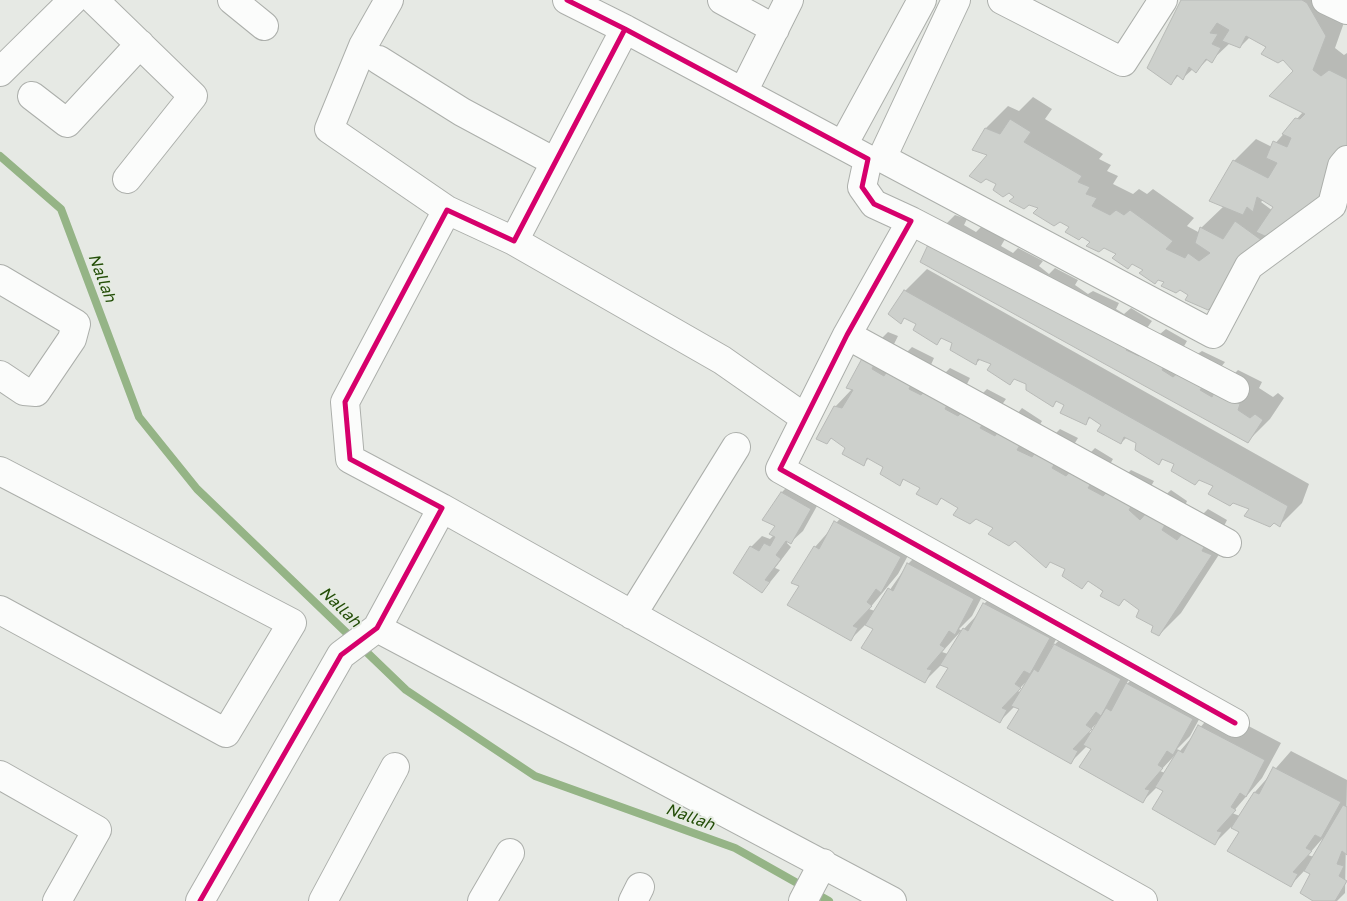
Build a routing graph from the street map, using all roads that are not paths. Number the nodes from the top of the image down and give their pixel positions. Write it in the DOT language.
graph roads {
  1 [pos="74,0"];
  2 [pos="94,0"];
  3 [pos="232,0"];
  4 [pos="389,0"];
  5 [pos="567,0"];
  6 [pos="722,0"];
  7 [pos="789,0"];
  8 [pos="922,0"];
  9 [pos="956,0"];
  10 [pos="1002,0"];
  11 [pos="1163,0"];
  12 [pos="1326,0"];
  13 [pos="1347,10"];
  14 [pos="264,26"];
  15 [pos="625,29"];
  16 [pos="775,29"];
  17 [pos="140,44"];
  18 [pos="379,60"];
  19 [pos="0,72"];
  20 [pos="743,92"];
  21 [pos="32,96"];
  22 [pos="843,146"];
  23 [pos="1347,160"];
  24 [pos="555,162"];
  25 [pos="127,179"];
  26 [pos="448,210"];
  27 [pos="911,221"];
  28 [pos="514,241"];
  29 [pos="0,279"];
  30 [pos="847,335"];
  31 [pos="0,375"];
  32 [pos="1235,389"];
  33 [pos="805,418"];
  34 [pos="736,447"];
  35 [pos="0,471"];
  36 [pos="442,508"];
  37 [pos="1227,543"];
  38 [pos="0,610"];
  39 [pos="632,615"];
  40 [pos="377,628"];
  41 [pos="1235,723"];
  42 [pos="395,767"];
  43 [pos="0,775"];
  44 [pos="510,853"];
  45 [pos="823,863"];
  46 [pos="803,900"];
  47 [pos="57,901"];
  48 [pos="200,901"];
  49 [pos="323,901"];
  50 [pos="482,901"];
  51 [pos="892,901"];
  52 [pos="1143,901"];
  1 -- 19 [label="street"];
  2 -- 17 [label="street"];
  3 -- 14 [label="street"];
  4 -- 26 [label="street"];
  5 -- 15 [label="street"];
  6 -- 16 [label="street"];
  7 -- 16 [label="street"];
  8 -- 22 [label="street"];
  9 -- 23 [label="street"];
  10 -- 11 [label="street"];
  12 -- 13 [label="street"];
  15 -- 20 [label="street"];
  15 -- 24 [label="street"];
  16 -- 20 [label="street"];
  17 -- 21 [label="street"];
  17 -- 25 [label="street"];
  18 -- 24 [label="street"];
  20 -- 22 [label="street"];
  22 -- 27 [label="street"];
  24 -- 28 [label="street"];
  26 -- 28 [label="street"];
  26 -- 36 [label="street"];
  27 -- 30 [label="street"];
  27 -- 32 [label="street"];
  28 -- 33 [label="street"];
  29 -- 31 [label="street"];
  30 -- 33 [label="street"];
  30 -- 37 [label="street"];
  33 -- 41 [label="street"];
  34 -- 39 [label="street"];
  35 -- 38 [label="street"];
  36 -- 39 [label="street"];
  36 -- 40 [label="street"];
  39 -- 52 [label="street"];
  40 -- 45 [label="street"];
  40 -- 48 [label="street"];
  42 -- 49 [label="street"];
  43 -- 47 [label="street"];
  44 -- 50 [label="street"];
  45 -- 46 [label="street"];
  45 -- 51 [label="street"];
}
